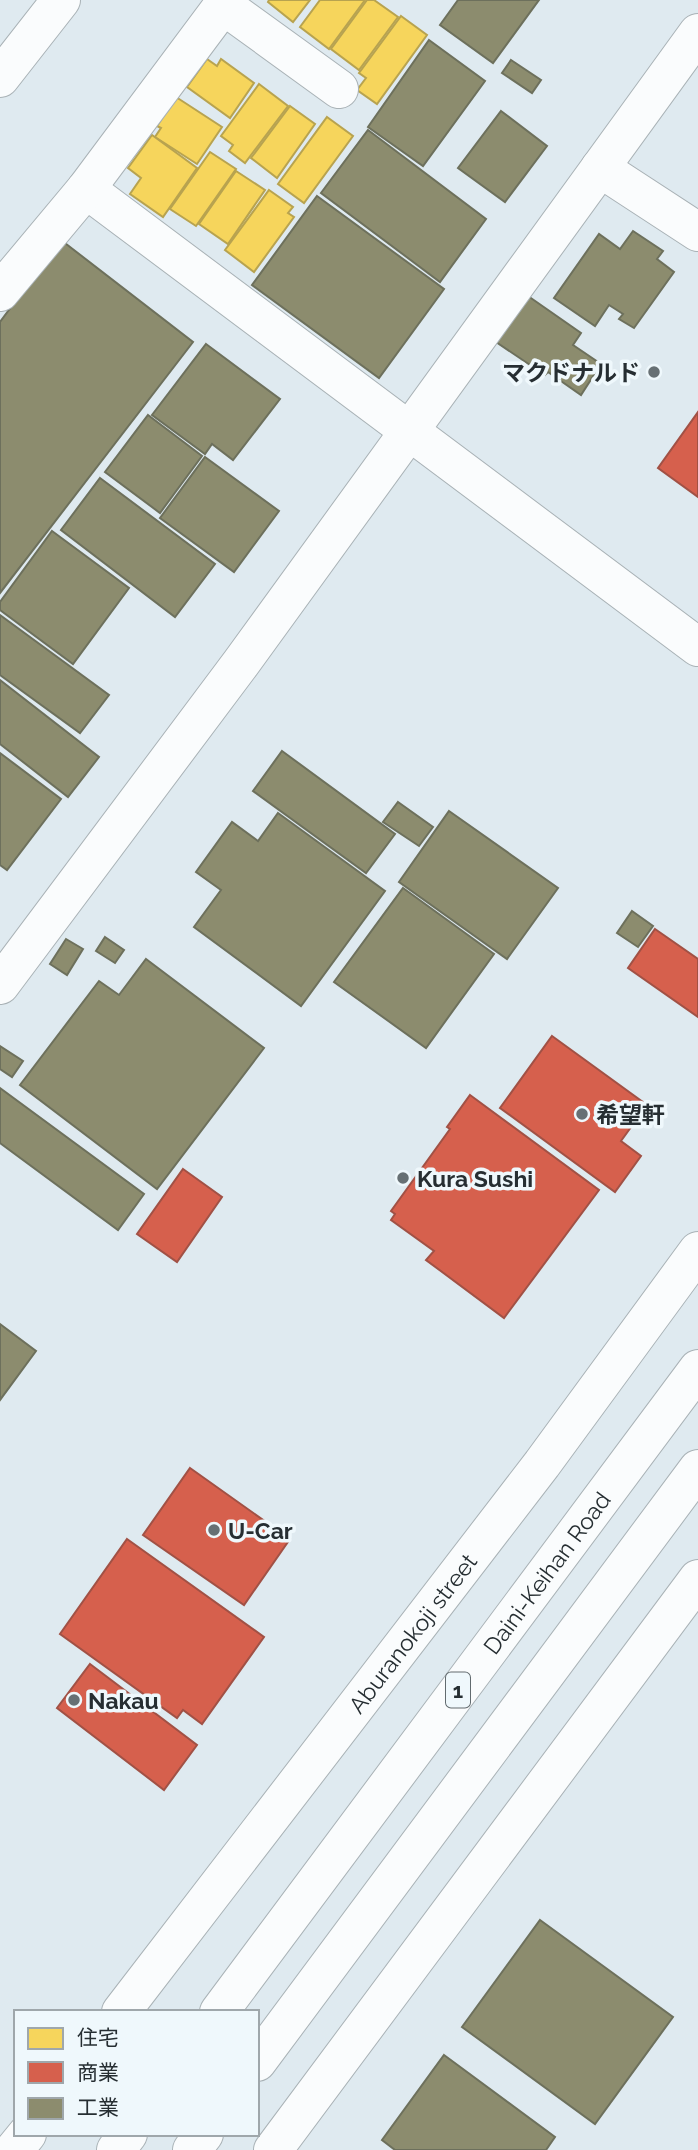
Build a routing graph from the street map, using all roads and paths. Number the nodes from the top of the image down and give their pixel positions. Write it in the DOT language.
graph roads {
  1 [pos="61,0"];
  2 [pos="225,3"];
  3 [pos="698,33"];
  4 [pos="0,78"];
  5 [pos="339,89"];
  6 [pos="600,168"];
  7 [pos="86,189"];
  8 [pos="698,232"];
  9 [pos="0,292"];
  10 [pos="410,431"];
  11 [pos="698,648"];
  12 [pos="0,985"];
  13 [pos="698,1251"];
  14 [pos="698,1369"];
  15 [pos="698,1469"];
  16 [pos="698,1579"];
  17 [pos="123,2010"];
  18 [pos="220,2010"];
  19 [pos="259,2059"];
  20 [pos="25,2136"];
  21 [pos="14,2150"];
  22 [pos="273,2150"];
  1 -- 4 [label="main road"];
  2 -- 5 [label="main road"];
  2 -- 7 [label="main road"];
  3 -- 6 [label="main road"];
  6 -- 8 [label="main road"];
  6 -- 10 [label="main road"];
  7 -- 9 [label="main road"];
  7 -- 10 [label="main road"];
  10 -- 11 [label="main road"];
  10 -- 12 [label="main road"];
  13 -- 17 [label="main road, Aburanokoji street"];
  14 -- 18 [label="main road, Daini-Keihan Road / 1"];
  15 -- 19 [label="main road"];
  16 -- 22 [label="main road"];
  20 -- 21 [label="main road"];
}
